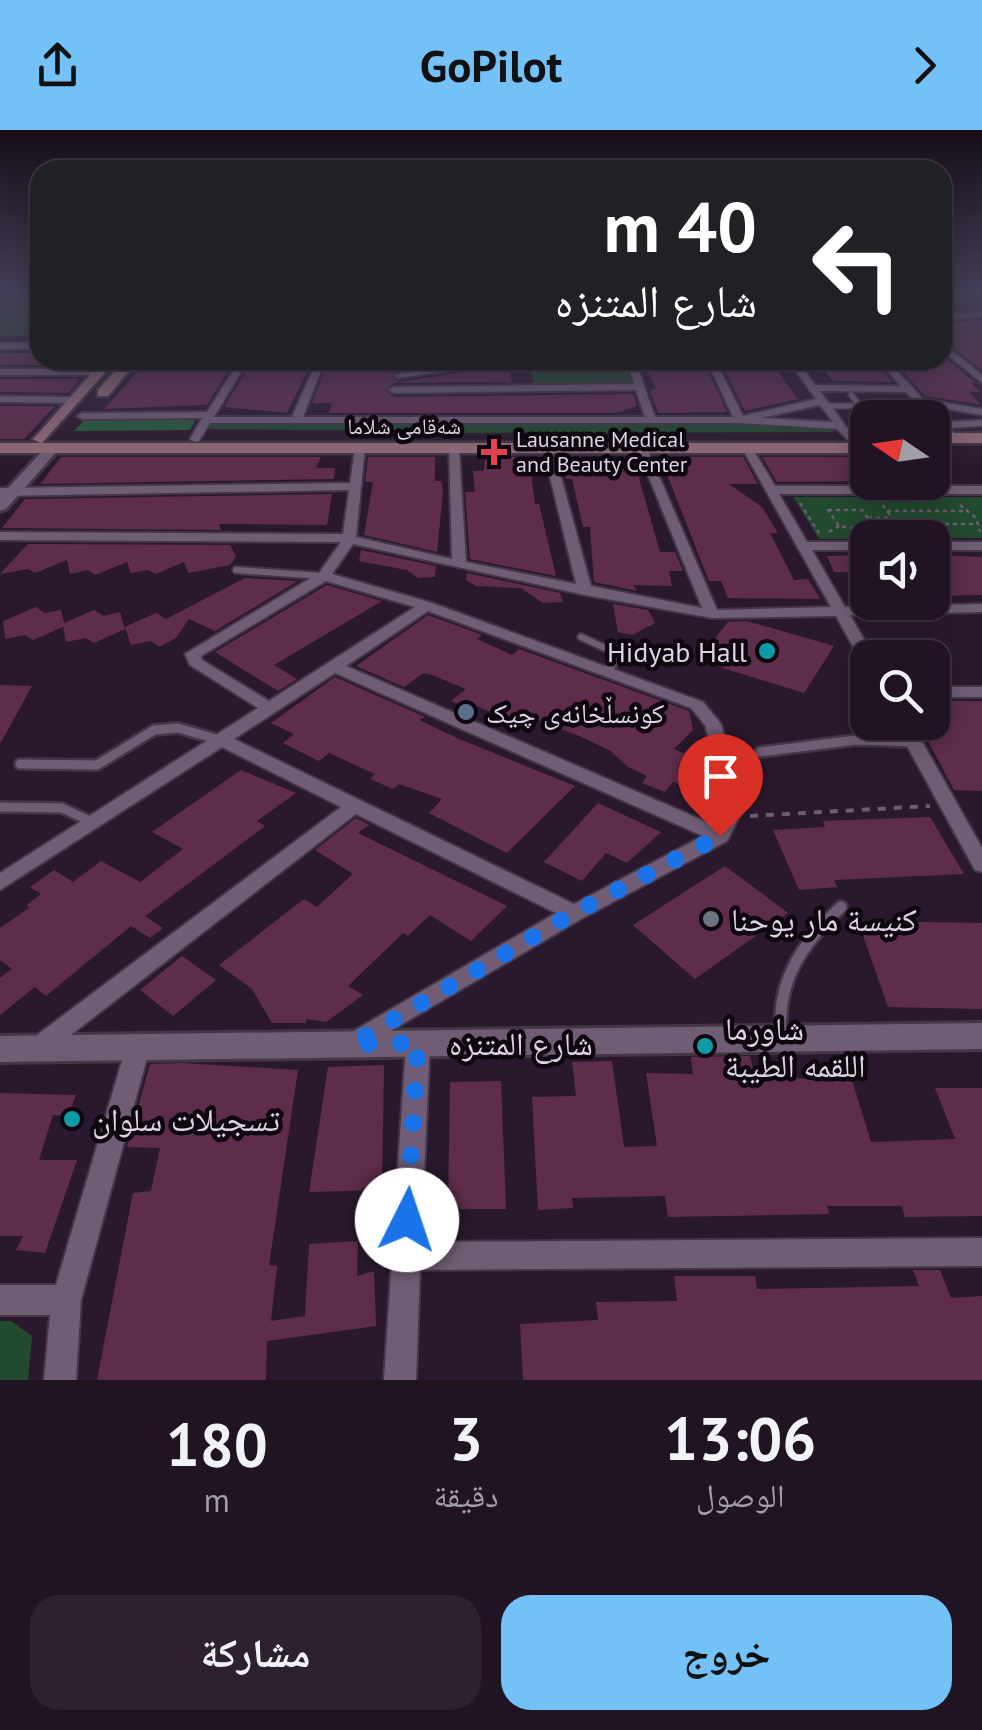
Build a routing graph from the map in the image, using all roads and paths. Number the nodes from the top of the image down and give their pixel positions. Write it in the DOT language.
graph roads {
  1 [pos="952,353"];
  2 [pos="960,360"];
  3 [pos="982,360"];
  4 [pos="123,370"];
  5 [pos="238,370"];
  6 [pos="317,370"];
  7 [pos="399,370"];
  8 [pos="437,370"];
  9 [pos="519,370"];
  10 [pos="579,370"];
  11 [pos="600,370"];
  12 [pos="634,370"];
  13 [pos="716,370"];
  14 [pos="799,370"];
  15 [pos="891,370"];
  16 [pos="0,372"];
  17 [pos="98,372"];
  18 [pos="398,375"];
  19 [pos="982,380"];
  20 [pos="584,384"];
  21 [pos="606,384"];
  22 [pos="525,387"];
  23 [pos="638,387"];
  24 [pos="812,388"];
  25 [pos="908,389"];
  26 [pos="394,390"];
  27 [pos="852,395"];
  28 [pos="0,399"];
  29 [pos="75,400"];
  30 [pos="919,400"];
  31 [pos="824,403"];
  32 [pos="950,406"];
  33 [pos="982,412"];
  34 [pos="211,414"];
  35 [pos="82,416"];
  36 [pos="297,418"];
  37 [pos="384,418"];
  38 [pos="455,418"];
  39 [pos="650,420"];
  40 [pos="740,420"];
  41 [pos="982,422"];
  42 [pos="950,429"];
  43 [pos="845,432"];
  44 [pos="850,433"];
  45 [pos="950,437"];
  46 [pos="55,438"];
  47 [pos="982,438"];
  48 [pos="0,439"];
  49 [pos="196,439"];
  50 [pos="452,444"];
  51 [pos="674,444"];
  52 [pos="709,444"];
  53 [pos="0,448"];
  54 [pos="360,448"];
  55 [pos="548,448"];
  56 [pos="642,448"];
  57 [pos="747,448"];
  58 [pos="850,448"];
  59 [pos="950,448"];
  60 [pos="982,448"];
  61 [pos="354,486"];
  62 [pos="771,490"];
  63 [pos="850,490"];
  64 [pos="950,490"];
  65 [pos="982,490"];
  66 [pos="7,492"];
  67 [pos="878,500"];
  68 [pos="951,501"];
  69 [pos="0,506"];
  70 [pos="887,511"];
  71 [pos="928,511"];
  72 [pos="968,511"];
  73 [pos="868,518"];
  74 [pos="892,518"];
  75 [pos="976,518"];
  76 [pos="982,518"];
  77 [pos="935,520"];
  78 [pos="950,524"];
  79 [pos="979,524"];
  80 [pos="850,528"];
  81 [pos="0,536"];
  82 [pos="822,537"];
  83 [pos="838,537"];
  84 [pos="982,537"];
  85 [pos="350,540"];
  86 [pos="950,543"];
  87 [pos="803,546"];
  88 [pos="850,546"];
  89 [pos="982,546"];
  90 [pos="459,565"];
  91 [pos="236,570"];
  92 [pos="324,576"];
  93 [pos="585,590"];
  94 [pos="427,606"];
  95 [pos="982,608"];
  96 [pos="842,609"];
  97 [pos="712,614"];
  98 [pos="581,637"];
  99 [pos="858,640"];
  100 [pos="334,666"];
  101 [pos="608,672"];
  102 [pos="950,692"];
  103 [pos="982,692"];
  104 [pos="270,708"];
  105 [pos="220,740"];
  106 [pos="914,742"];
  107 [pos="760,752"];
  108 [pos="20,764"];
  109 [pos="356,805"];
  110 [pos="948,805"];
  111 [pos="0,807"];
  112 [pos="92,822"];
  113 [pos="725,827"];
  114 [pos="982,865"];
  115 [pos="0,883"];
  116 [pos="841,907"];
  117 [pos="574,913"];
  118 [pos="982,1036"];
  119 [pos="783,1041"];
  120 [pos="418,1043"];
  121 [pos="352,1044"];
  122 [pos="138,1047"];
  123 [pos="0,1049"];
  124 [pos="37,1049"];
  125 [pos="982,1252"];
  126 [pos="405,1256"];
  127 [pos="0,1300"];
  128 [pos="66,1300"];
  129 [pos="60,1380"];
  130 [pos="400,1380"];
  1 -- 2 [label="street"];
  2 -- 3 [label="street"];
  2 -- 19 [label="street"];
  4 -- 35 [label="main road"];
  5 -- 34 [label="street"];
  6 -- 36 [label="street"];
  7 -- 18 [label="street"];
  8 -- 18 [label="street"];
  9 -- 22 [label="street"];
  10 -- 20 [label="street"];
  11 -- 21 [label="street"];
  12 -- 23 [label="street"];
  13 -- 40 [label="street"];
  14 -- 24 [label="street"];
  15 -- 25 [label="street"];
  16 -- 17 [label="street"];
  17 -- 29 [label="main road"];
  18 -- 26 [label="street"];
  22 -- 23 [label="street"];
  22 -- 26 [label="street"];
  23 -- 39 [label="street"];
  24 -- 25 [label="street"];
  24 -- 31 [label="street"];
  25 -- 30 [label="street"];
  26 -- 37 [label="street"];
  27 -- 31 [label="lane"];
  28 -- 29 [label="street"];
  29 -- 46 [label="main road"];
  31 -- 40 [label="street"];
  31 -- 43 [label="street"];
  32 -- 33 [label="street"];
  34 -- 35 [label="street"];
  34 -- 36 [label="street"];
  34 -- 49 [label="street"];
  35 -- 46 [label="main road"];
  36 -- 37 [label="street"];
  37 -- 38 [label="street"];
  38 -- 39 [label="street"];
  38 -- 50 [label="street"];
  39 -- 40 [label="street"];
  40 -- 43 [label="street"];
  41 -- 42 [label="street"];
  43 -- 44 [label="main road, شەقامی شلاما"];
  43 -- 52 [label="main road, شەقامی شلاما"];
  45 -- 47 [label="main road"];
  46 -- 48 [label="main road, شەقامی شلاما"];
  46 -- 49 [label="main road, شەقامی شلاما"];
  46 -- 53 [label="main road, شەقامی شلاما"];
  46 -- 54 [label="main road, شەقامی شلاما"];
  46 -- 66 [label="street"];
  49 -- 50 [label="main road, شەقامی شلاما"];
  50 -- 51 [label="main road, شەقامی شلاما"];
  50 -- 54 [label="main road, شەقامی شلاما"];
  50 -- 55 [label="main road, شەقامی شلاما"];
  50 -- 90 [label="street"];
  51 -- 52 [label="main road, شەقامی شلاما"];
  51 -- 56 [label="main road, شەقامی شلاما"];
  52 -- 57 [label="main road, شەقامی شلاما"];
  54 -- 61 [label="street"];
  55 -- 56 [label="main road, شەقامی شلاما"];
  55 -- 93 [label="street"];
  56 -- 97 [label="street"];
  57 -- 58 [label="main road, شەقامی شلاما"];
  57 -- 62 [label="street"];
  59 -- 60 [label="main road"];
  61 -- 66 [label="street"];
  61 -- 85 [label="street"];
  62 -- 63 [label="street"];
  62 -- 87 [label="street"];
  64 -- 65 [label="street"];
  66 -- 69 [label="street"];
  67 -- 70 [label="path"];
  68 -- 72 [label="path"];
  70 -- 71 [label="path"];
  70 -- 74 [label="path"];
  71 -- 72 [label="path"];
  71 -- 77 [label="path"];
  72 -- 75 [label="path"];
  73 -- 74 [label="path"];
  73 -- 80 [label="path"];
  75 -- 76 [label="path"];
  75 -- 79 [label="path"];
  78 -- 79 [label="path"];
  79 -- 84 [label="path"];
  81 -- 85 [label="street"];
  82 -- 83 [label="path"];
  85 -- 90 [label="street"];
  85 -- 92 [label="street"];
  86 -- 89 [label="street"];
  87 -- 88 [label="street"];
  87 -- 96 [label="street"];
  90 -- 93 [label="street"];
  91 -- 92 [label="lane"];
  92 -- 94 [label="street"];
  92 -- 104 [label="street"];
  93 -- 97 [label="street"];
  94 -- 100 [label="street"];
  94 -- 101 [label="street"];
  95 -- 96 [label="street"];
  96 -- 97 [label="street"];
  96 -- 99 [label="street"];
  98 -- 101 [label="lane"];
  100 -- 104 [label="street"];
  100 -- 113 [label="street"];
  101 -- 113 [label="street"];
  102 -- 103 [label="street"];
  104 -- 105 [label="street"];
  105 -- 108 [label="lane"];
  105 -- 109 [label="street"];
  105 -- 112 [label="street"];
  106 -- 107 [label="lane"];
  106 -- 110 [label="street"];
  109 -- 117 [label="street"];
  109 -- 124 [label="street"];
  110 -- 113 [label="path"];
  110 -- 114 [label="street"];
  111 -- 112 [label="lane"];
  112 -- 115 [label="street"];
  113 -- 117 [label="street"];
  116 -- 119 [label="lane"];
  117 -- 121 [label="street"];
  118 -- 119 [label="street, شارع المتنزه"];
  119 -- 120 [label="street, شارع المتنزه"];
  120 -- 121 [label="street, شارع المتنزه"];
  120 -- 126 [label="street"];
  121 -- 122 [label="street, شارع المتنزه"];
  122 -- 124 [label="street, شارع المتنزه"];
  122 -- 128 [label="street"];
  123 -- 124 [label="street, شارع المتنزه"];
  125 -- 126 [label="street"];
  126 -- 130 [label="street"];
  127 -- 128 [label="street"];
  128 -- 129 [label="street"];
}
